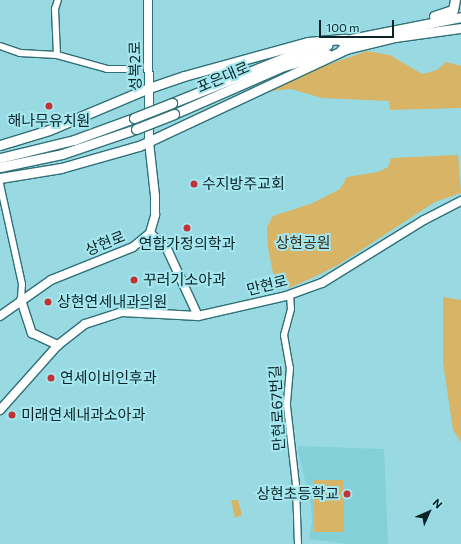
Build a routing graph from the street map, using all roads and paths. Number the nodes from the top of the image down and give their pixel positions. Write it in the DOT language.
graph roads {
  1 [pos="58,0"];
  2 [pos="148,0"];
  3 [pos="455,0"];
  4 [pos="457,18"];
  5 [pos="461,28"];
  6 [pos="387,30"];
  7 [pos="346,44"];
  8 [pos="0,46"];
  9 [pos="57,55"];
  10 [pos="126,69"];
  11 [pos="149,88"];
  12 [pos="149,142"];
  13 [pos="0,145"];
  14 [pos="0,158"];
  15 [pos="0,167"];
  16 [pos="0,178"];
  17 [pos="0,184"];
  18 [pos="1,197"];
  19 [pos="461,201"];
  20 [pos="150,233"];
  21 [pos="290,295"];
  22 [pos="21,300"];
  23 [pos="0,316"];
  24 [pos="198,316"];
  25 [pos="58,345"];
  26 [pos="0,410"];
  27 [pos="298,544"];
  1 -- 9 [label="street"];
  2 -- 11 [label="street, 성복2로"];
  3 -- 6 [label="main road"];
  4 -- 6 [label="main road, 포은대로"];
  5 -- 7 [label="main road, 포은대로"];
  6 -- 7 [label="main road, 포은대로"];
  7 -- 11 [label="main road"];
  7 -- 12 [label="main road"];
  7 -- 14 [label="main road, 포은대로, bridge"];
  7 -- 15 [label="main road, 포은대로, bridge"];
  8 -- 9 [label="street"];
  9 -- 10 [label="street"];
  11 -- 12 [label="street, 성복2로"];
  11 -- 13 [label="main road"];
  12 -- 16 [label="main road"];
  12 -- 20 [label="street"];
  17 -- 18 [label="street"];
  18 -- 22 [label="street"];
  19 -- 21 [label="street, 만현로"];
  20 -- 22 [label="street, 상현로"];
  20 -- 24 [label="street"];
  21 -- 24 [label="street, 만현로"];
  21 -- 27 [label="street, 만현로67번길"];
  22 -- 23 [label="street, 상현로"];
  22 -- 25 [label="street"];
  24 -- 25 [label="street, 만현로"];
  25 -- 26 [label="street, 만현로"];
}
